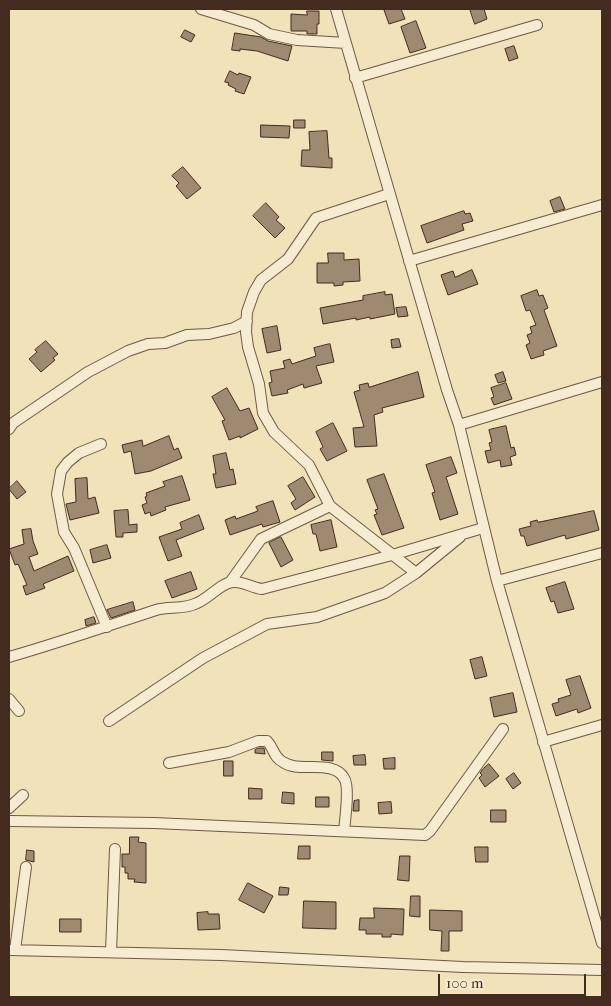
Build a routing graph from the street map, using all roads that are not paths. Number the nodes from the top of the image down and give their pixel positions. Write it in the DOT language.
graph roads {
  1 [pos="201,9"];
  2 [pos="336,9"];
  3 [pos="537,25"];
  4 [pos="346,43"];
  5 [pos="355,78"];
  6 [pos="389,194"];
  7 [pos="602,205"];
  8 [pos="409,261"];
  9 [pos="247,321"];
  10 [pos="602,382"];
  11 [pos="459,425"];
  12 [pos="9,429"];
  13 [pos="101,444"];
  14 [pos="330,506"];
  15 [pos="483,528"];
  16 [pos="463,534"];
  17 [pos="602,553"];
  18 [pos="392,555"];
  19 [pos="416,573"];
  20 [pos="231,581"];
  21 [pos="497,581"];
  22 [pos="107,627"];
  23 [pos="9,657"];
  24 [pos="9,699"];
  25 [pos="19,711"];
  26 [pos="109,721"];
  27 [pos="602,725"];
  28 [pos="502,728"];
  29 [pos="543,742"];
  30 [pos="170,763"];
  31 [pos="23,795"];
  32 [pos="9,808"];
  33 [pos="9,821"];
  34 [pos="344,832"];
  35 [pos="115,849"];
  36 [pos="26,867"];
  37 [pos="602,943"];
  38 [pos="12,950"];
  39 [pos="111,952"];
  40 [pos="602,970"];
  1 -- 4 [label="street"];
  2 -- 4 [label="street"];
  3 -- 5 [label="street"];
  4 -- 5 [label="street"];
  5 -- 6 [label="street"];
  6 -- 8 [label="street"];
  6 -- 9 [label="street"];
  7 -- 8 [label="street"];
  8 -- 11 [label="street"];
  9 -- 12 [label="street"];
  9 -- 14 [label="street"];
  10 -- 11 [label="street"];
  11 -- 15 [label="street"];
  13 -- 22 [label="street"];
  14 -- 18 [label="street"];
  14 -- 20 [label="street"];
  15 -- 16 [label="street"];
  15 -- 21 [label="street"];
  16 -- 18 [label="street"];
  16 -- 19 [label="street"];
  17 -- 21 [label="street"];
  18 -- 19 [label="street"];
  18 -- 20 [label="street"];
  19 -- 26 [label="street"];
  20 -- 22 [label="street"];
  21 -- 29 [label="street"];
  22 -- 23 [label="street"];
  24 -- 25 [label="street"];
  27 -- 29 [label="street"];
  28 -- 34 [label="street"];
  29 -- 37 [label="street"];
  30 -- 34 [label="street"];
  31 -- 32 [label="street"];
  33 -- 34 [label="street"];
  35 -- 39 [label="street"];
  36 -- 38 [label="street"];
  38 -- 39 [label="street"];
  39 -- 40 [label="street"];
}
